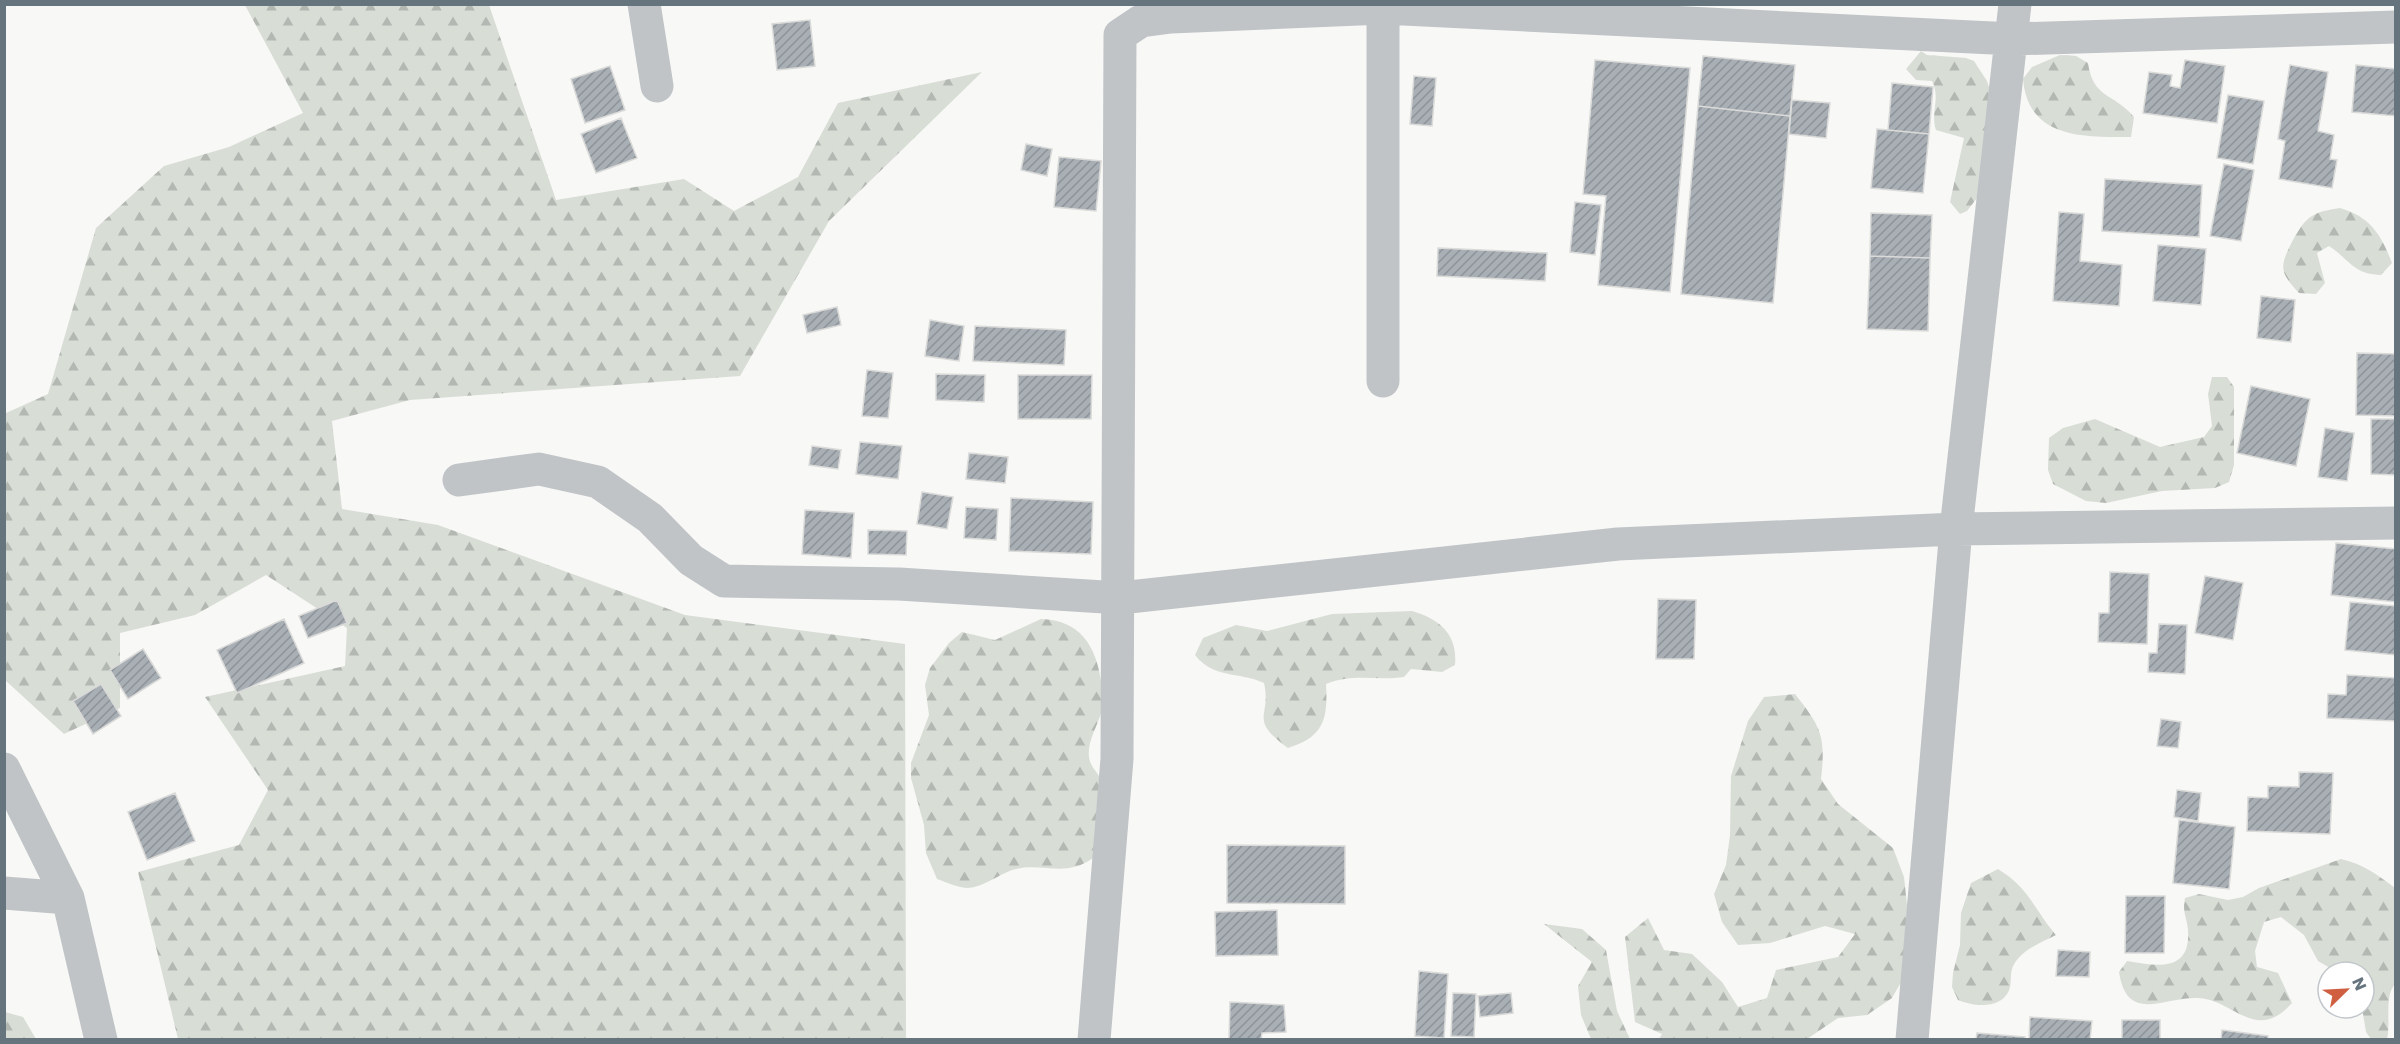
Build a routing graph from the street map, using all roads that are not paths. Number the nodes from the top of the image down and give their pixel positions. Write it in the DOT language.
graph roads {
  1 [pos="644,4"];
  2 [pos="2015,4"];
  3 [pos="1383,8"];
  4 [pos="1241,10"];
  5 [pos="2396,27"];
  6 [pos="2013,39"];
  7 [pos="657,86"];
  8 [pos="1383,381"];
  9 [pos="459,480"];
  10 [pos="2396,523"];
  11 [pos="1956,529"];
  12 [pos="1120,598"];
  13 [pos="4,769"];
  14 [pos="4,893"];
  15 [pos="68,898"];
  16 [pos="101,1040"];
  17 [pos="1094,1040"];
  18 [pos="1912,1040"];
  1 -- 7 [label="street"];
  2 -- 6 [label="street"];
  3 -- 4 [label="street"];
  3 -- 6 [label="street"];
  3 -- 8 [label="street"];
  4 -- 12 [label="street"];
  5 -- 6 [label="street"];
  6 -- 11 [label="street"];
  9 -- 12 [label="street"];
  10 -- 11 [label="street"];
  11 -- 12 [label="street"];
  11 -- 18 [label="street"];
  12 -- 17 [label="street"];
  13 -- 15 [label="street"];
  14 -- 15 [label="street"];
  15 -- 16 [label="street"];
}
